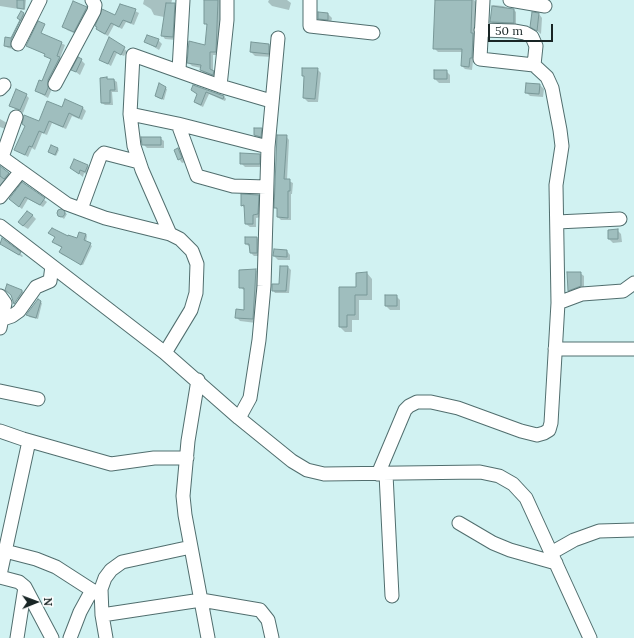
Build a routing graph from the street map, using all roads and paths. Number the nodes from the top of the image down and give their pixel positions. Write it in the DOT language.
graph roads {
  1 [pos="40,0"];
  2 [pos="92,0"];
  3 [pos="183,0"];
  4 [pos="227,0"];
  5 [pos="310,0"];
  6 [pos="483,0"];
  7 [pos="510,0"];
  8 [pos="545,6"];
  9 [pos="481,30"];
  10 [pos="373,33"];
  11 [pos="278,38"];
  12 [pos="18,44"];
  13 [pos="534,65"];
  14 [pos="179,70"];
  15 [pos="54,84"];
  16 [pos="220,86"];
  17 [pos="271,101"];
  18 [pos="130,114"];
  19 [pos="16,117"];
  20 [pos="178,124"];
  21 [pos="268,147"];
  22 [pos="1,157"];
  23 [pos="139,162"];
  24 [pos="21,171"];
  25 [pos="266,187"];
  26 [pos="0,197"];
  27 [pos="81,209"];
  28 [pos="620,219"];
  29 [pos="557,222"];
  30 [pos="0,226"];
  31 [pos="170,234"];
  32 [pos="52,266"];
  33 [pos="634,283"];
  34 [pos="0,296"];
  35 [pos="558,303"];
  36 [pos="1,323"];
  37 [pos="555,349"];
  38 [pos="634,349"];
  39 [pos="165,353"];
  40 [pos="198,380"];
  41 [pos="0,391"];
  42 [pos="38,398"];
  43 [pos="239,418"];
  44 [pos="0,431"];
  45 [pos="29,441"];
  46 [pos="187,458"];
  47 [pos="382,474"];
  48 [pos="459,523"];
  49 [pos="634,530"];
  50 [pos="191,547"];
  51 [pos="5,551"];
  52 [pos="553,558"];
  53 [pos="0,576"];
  54 [pos="25,587"];
  55 [pos="97,593"];
  56 [pos="392,596"];
  57 [pos="201,600"];
  58 [pos="102,614"];
  59 [pos="17,638"];
  60 [pos="52,638"];
  61 [pos="70,638"];
  62 [pos="106,638"];
  63 [pos="208,638"];
  64 [pos="272,638"];
  65 [pos="590,638"];
  1 -- 12 [label="street"];
  2 -- 15 [label="street"];
  3 -- 14 [label="street"];
  4 -- 16 [label="street"];
  5 -- 10 [label="street"];
  6 -- 9 [label="street"];
  7 -- 8 [label="street"];
  9 -- 13 [label="street"];
  9 -- 13 [label="street"];
  11 -- 17 [label="street"];
  13 -- 29 [label="street"];
  14 -- 16 [label="street"];
  14 -- 18 [label="street"];
  16 -- 17 [label="street"];
  17 -- 21 [label="street"];
  18 -- 20 [label="street"];
  18 -- 23 [label="street"];
  19 -- 22 [label="street"];
  20 -- 21 [label="street"];
  20 -- 25 [label="street"];
  21 -- 25 [label="street"];
  22 -- 24 [label="street"];
  23 -- 27 [label="street"];
  23 -- 31 [label="street"];
  24 -- 26 [label="street"];
  24 -- 27 [label="street"];
  25 -- 43 [label="street"];
  27 -- 31 [label="street"];
  28 -- 29 [label="street"];
  29 -- 35 [label="street"];
  30 -- 32 [label="street"];
  31 -- 39 [label="street"];
  32 -- 36 [label="street"];
  32 -- 39 [label="street"];
  33 -- 35 [label="street"];
  34 -- 36 [label="street"];
  35 -- 37 [label="street"];
  37 -- 38 [label="street"];
  37 -- 47 [label="street"];
  39 -- 40 [label="street"];
  40 -- 43 [label="street"];
  40 -- 46 [label="street"];
  41 -- 42 [label="street"];
  43 -- 47 [label="street"];
  44 -- 45 [label="street"];
  45 -- 46 [label="street"];
  45 -- 51 [label="street"];
  46 -- 50 [label="street"];
  47 -- 52 [label="street"];
  47 -- 56 [label="street"];
  48 -- 52 [label="street"];
  49 -- 52 [label="street"];
  50 -- 55 [label="street"];
  50 -- 57 [label="street"];
  51 -- 53 [label="street"];
  51 -- 55 [label="street"];
  52 -- 65 [label="street"];
  53 -- 54 [label="street"];
  54 -- 59 [label="street"];
  54 -- 60 [label="street"];
  55 -- 58 [label="street"];
  55 -- 61 [label="street"];
  57 -- 58 [label="street"];
  57 -- 63 [label="street"];
  57 -- 64 [label="street"];
  58 -- 62 [label="street"];
}
